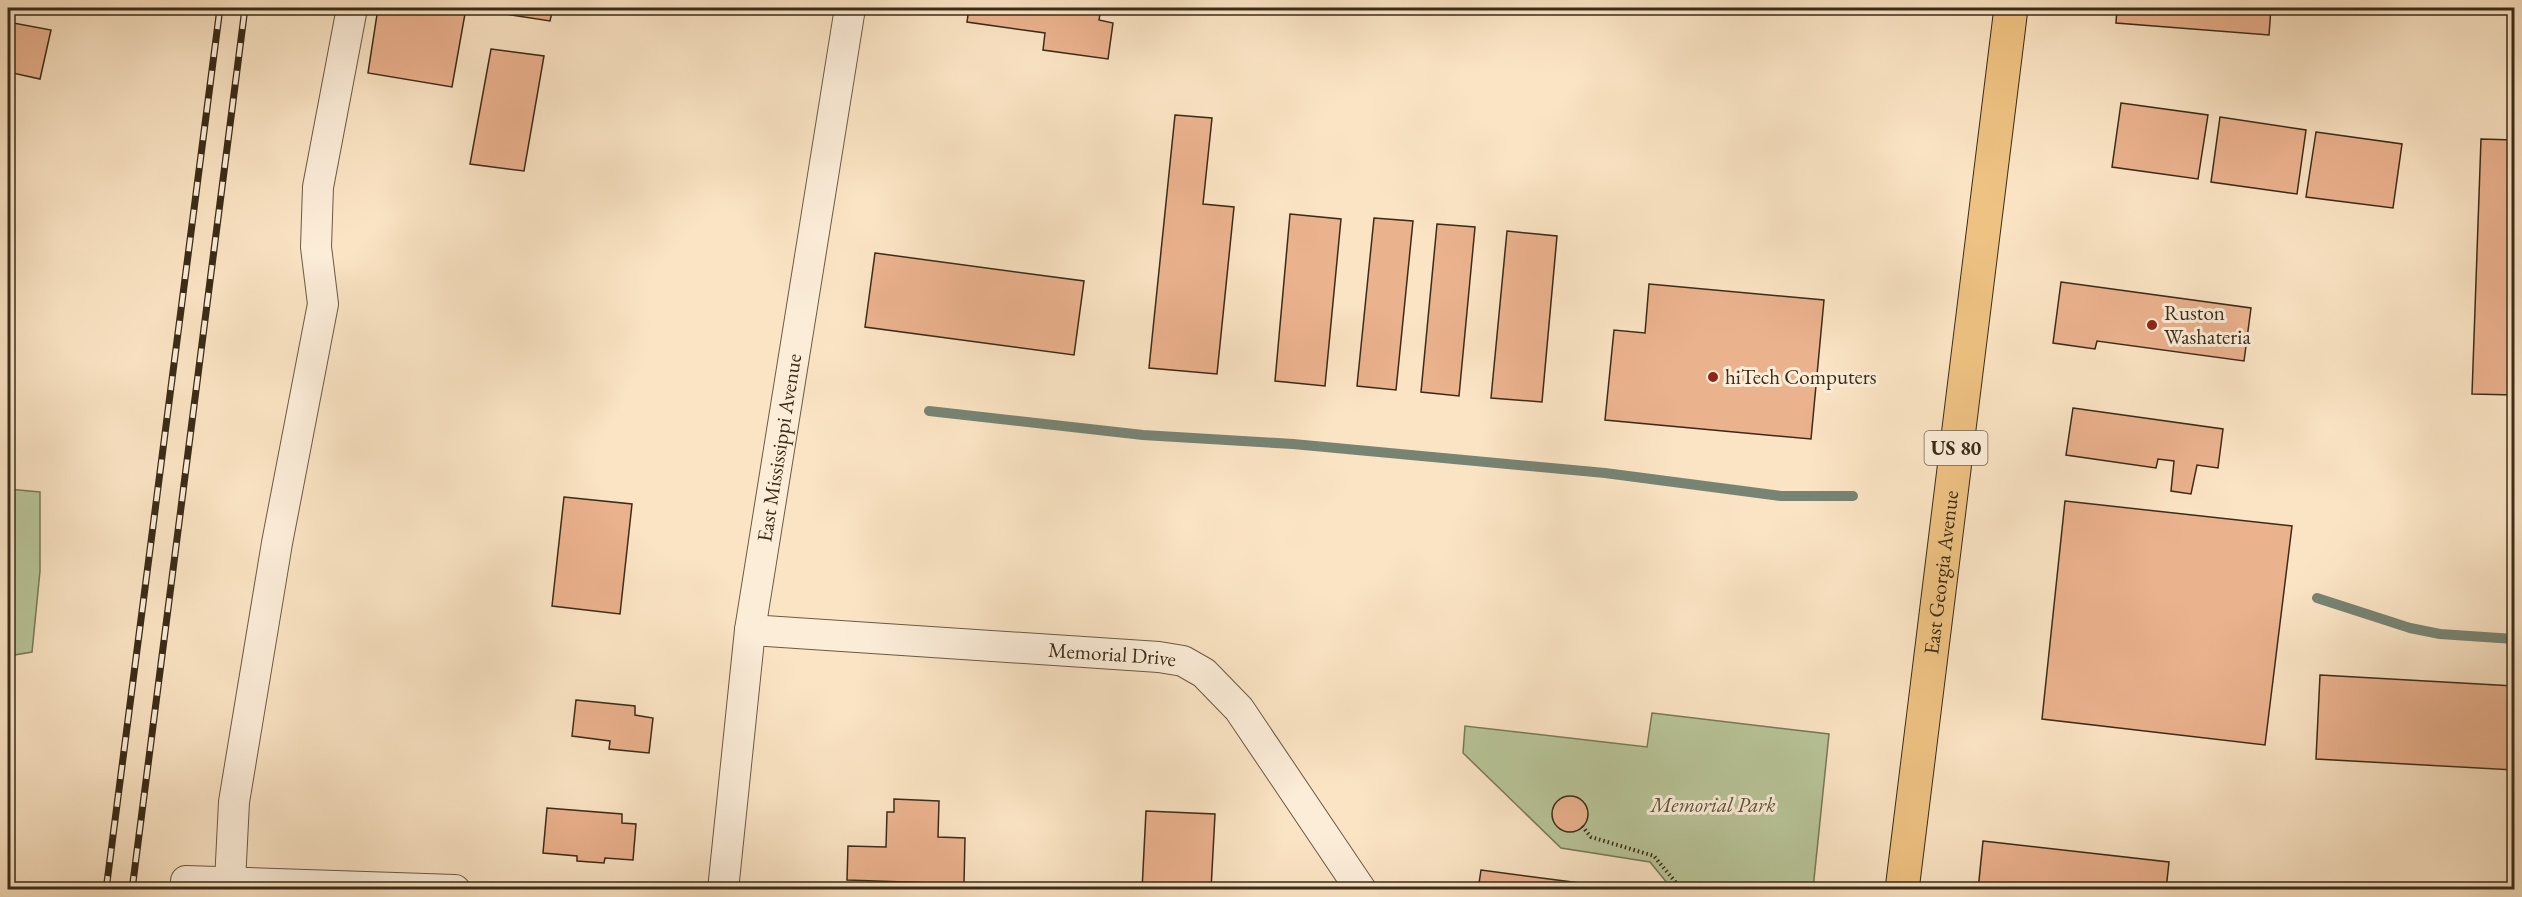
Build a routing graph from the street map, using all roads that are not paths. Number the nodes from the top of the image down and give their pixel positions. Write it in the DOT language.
graph roads {
  1 [pos="352,8"];
  2 [pos="850,8"];
  3 [pos="2011,8"];
  4 [pos="750,630"];
  5 [pos="186,881"];
  6 [pos="230,882"];
  7 [pos="454,890"];
  8 [pos="723,890"];
  9 [pos="1361,890"];
  10 [pos="1902,890"];
  1 -- 6 [label="street"];
  2 -- 4 [label="street, East Mississippi Avenue"];
  3 -- 10 [label="main road, East Georgia Avenue / US 80"];
  4 -- 8 [label="street, East Mississippi Avenue"];
  4 -- 9 [label="street, Memorial Drive"];
  5 -- 6 [label="street"];
  6 -- 7 [label="street"];
}
